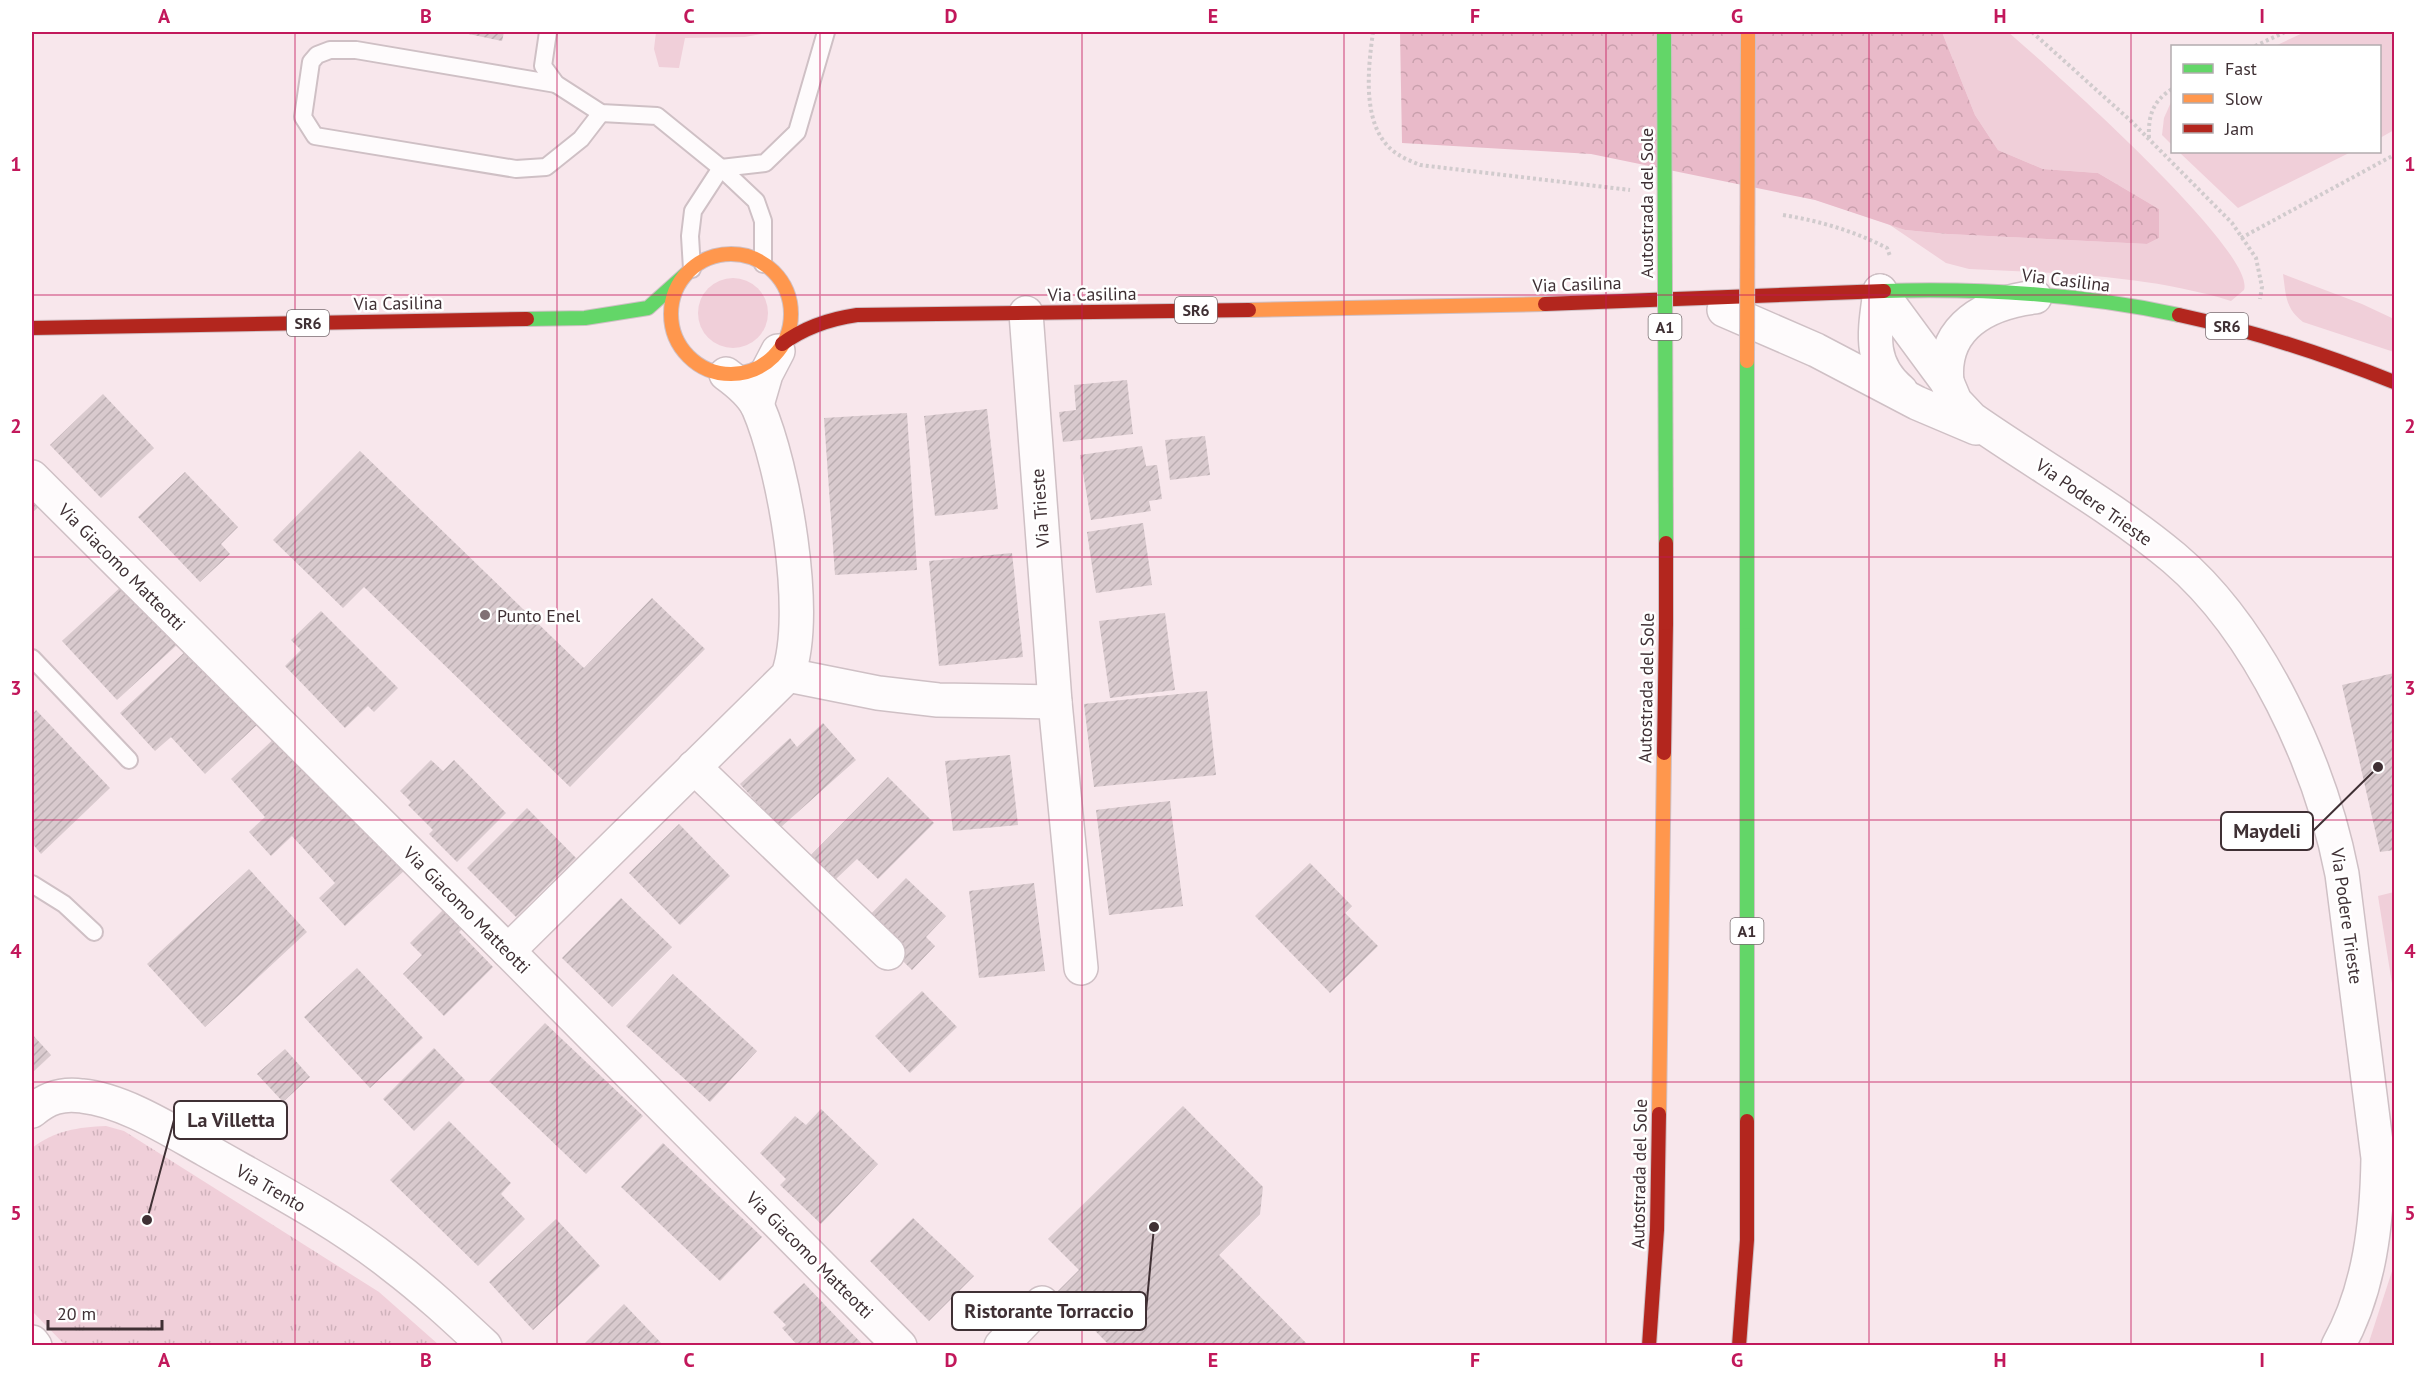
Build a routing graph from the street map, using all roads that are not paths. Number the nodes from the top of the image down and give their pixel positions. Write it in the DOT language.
graph roads {
  1 [pos="548,32"];
  2 [pos="825,32"];
  3 [pos="1664,32"];
  4 [pos="1748,32"];
  5 [pos="556,84"];
  6 [pos="601,113"];
  7 [pos="721,168"];
  8 [pos="769,269"];
  9 [pos="689,272"];
  10 [pos="1891,291"];
  11 [pos="2053,296"];
  12 [pos="1681,298"];
  13 [pos="806,300"];
  14 [pos="821,308"];
  15 [pos="1026,313"];
  16 [pos="857,315"];
  17 [pos="585,318"];
  18 [pos="622,325"];
  19 [pos="32,328"];
  20 [pos="661,339"];
  21 [pos="780,348"];
  22 [pos="683,351"];
  23 [pos="726,374"];
  24 [pos="1947,382"];
  25 [pos="2394,382"];
  26 [pos="1917,402"];
  27 [pos="757,405"];
  28 [pos="2000,438"];
  29 [pos="32,477"];
  30 [pos="32,658"];
  31 [pos="788,675"];
  32 [pos="1055,702"];
  33 [pos="129,760"];
  34 [pos="694,767"];
  35 [pos="32,884"];
  36 [pos="94,932"];
  37 [pos="508,951"];
  38 [pos="888,953"];
  39 [pos="1081,968"];
  40 [pos="32,1111"];
  41 [pos="2386,1202"];
  42 [pos="1042,1303"];
  43 [pos="32,1342"];
  44 [pos="35,1346"];
  45 [pos="485,1346"];
  46 [pos="900,1346"];
  47 [pos="1001,1346"];
  48 [pos="1649,1346"];
  49 [pos="1739,1346"];
  50 [pos="2338,1346"];
  1 -- 5 [label="lane"];
  2 -- 7 [label="lane"];
  3 -- 48 [label="main road, Autostrada del Sole / A1, bridge"];
  4 -- 49 [label="main road, A1, bridge"];
  5 -- 6 [label="lane"];
  5 -- 6 [label="lane"];
  6 -- 7 [label="lane"];
  7 -- 8 [label="lane"];
  7 -- 9 [label="lane"];
  8 -- 9 [label="main road, SR6"];
  8 -- 13 [label="main road, SR6"];
  8 -- 21 [label="main road"];
  9 -- 17 [label="main road, Via Casilina / SR6"];
  9 -- 22 [label="main road"];
  10 -- 11 [label="main road, Via Casilina / SR6"];
  10 -- 12 [label="main road, Via Casilina / SR6"];
  10 -- 24 [label="street, Via Podere Trieste"];
  10 -- 26 [label="street, Via Podere Trieste"];
  11 -- 24 [label="street"];
  11 -- 25 [label="main road, Via Casilina / SR6"];
  12 -- 15 [label="main road, Via Casilina / SR6"];
  12 -- 26 [label="street, Via Podere Trieste"];
  14 -- 16 [label="main road, Via Casilina / SR6"];
  15 -- 16 [label="main road, Via Casilina / SR6"];
  15 -- 32 [label="street, Via Trieste"];
  16 -- 21 [label="main road, Via Casilina / SR6"];
  17 -- 18 [label="main road, Via Casilina / SR6"];
  17 -- 19 [label="main road, Via Casilina / SR6"];
  20 -- 22 [label="main road"];
  21 -- 23 [label="main road, SR6"];
  21 -- 27 [label="street"];
  22 -- 23 [label="main road"];
  23 -- 27 [label="street"];
  24 -- 28 [label="street, Via Podere Trieste"];
  26 -- 28 [label="street, Via Podere Trieste"];
  27 -- 31 [label="street"];
  28 -- 41 [label="street, Via Podere Trieste"];
  29 -- 37 [label="street, Via Giacomo Matteotti"];
  30 -- 33 [label="lane"];
  31 -- 32 [label="street"];
  31 -- 34 [label="street"];
  32 -- 39 [label="street, Via Trieste"];
  34 -- 37 [label="street"];
  34 -- 38 [label="street"];
  35 -- 36 [label="lane"];
  37 -- 46 [label="street, Via Giacomo Matteotti"];
  40 -- 45 [label="street, Via Trento"];
  41 -- 50 [label="street, Via Podere Trieste"];
  42 -- 47 [label="street"];
  43 -- 44 [label="street"];
}
